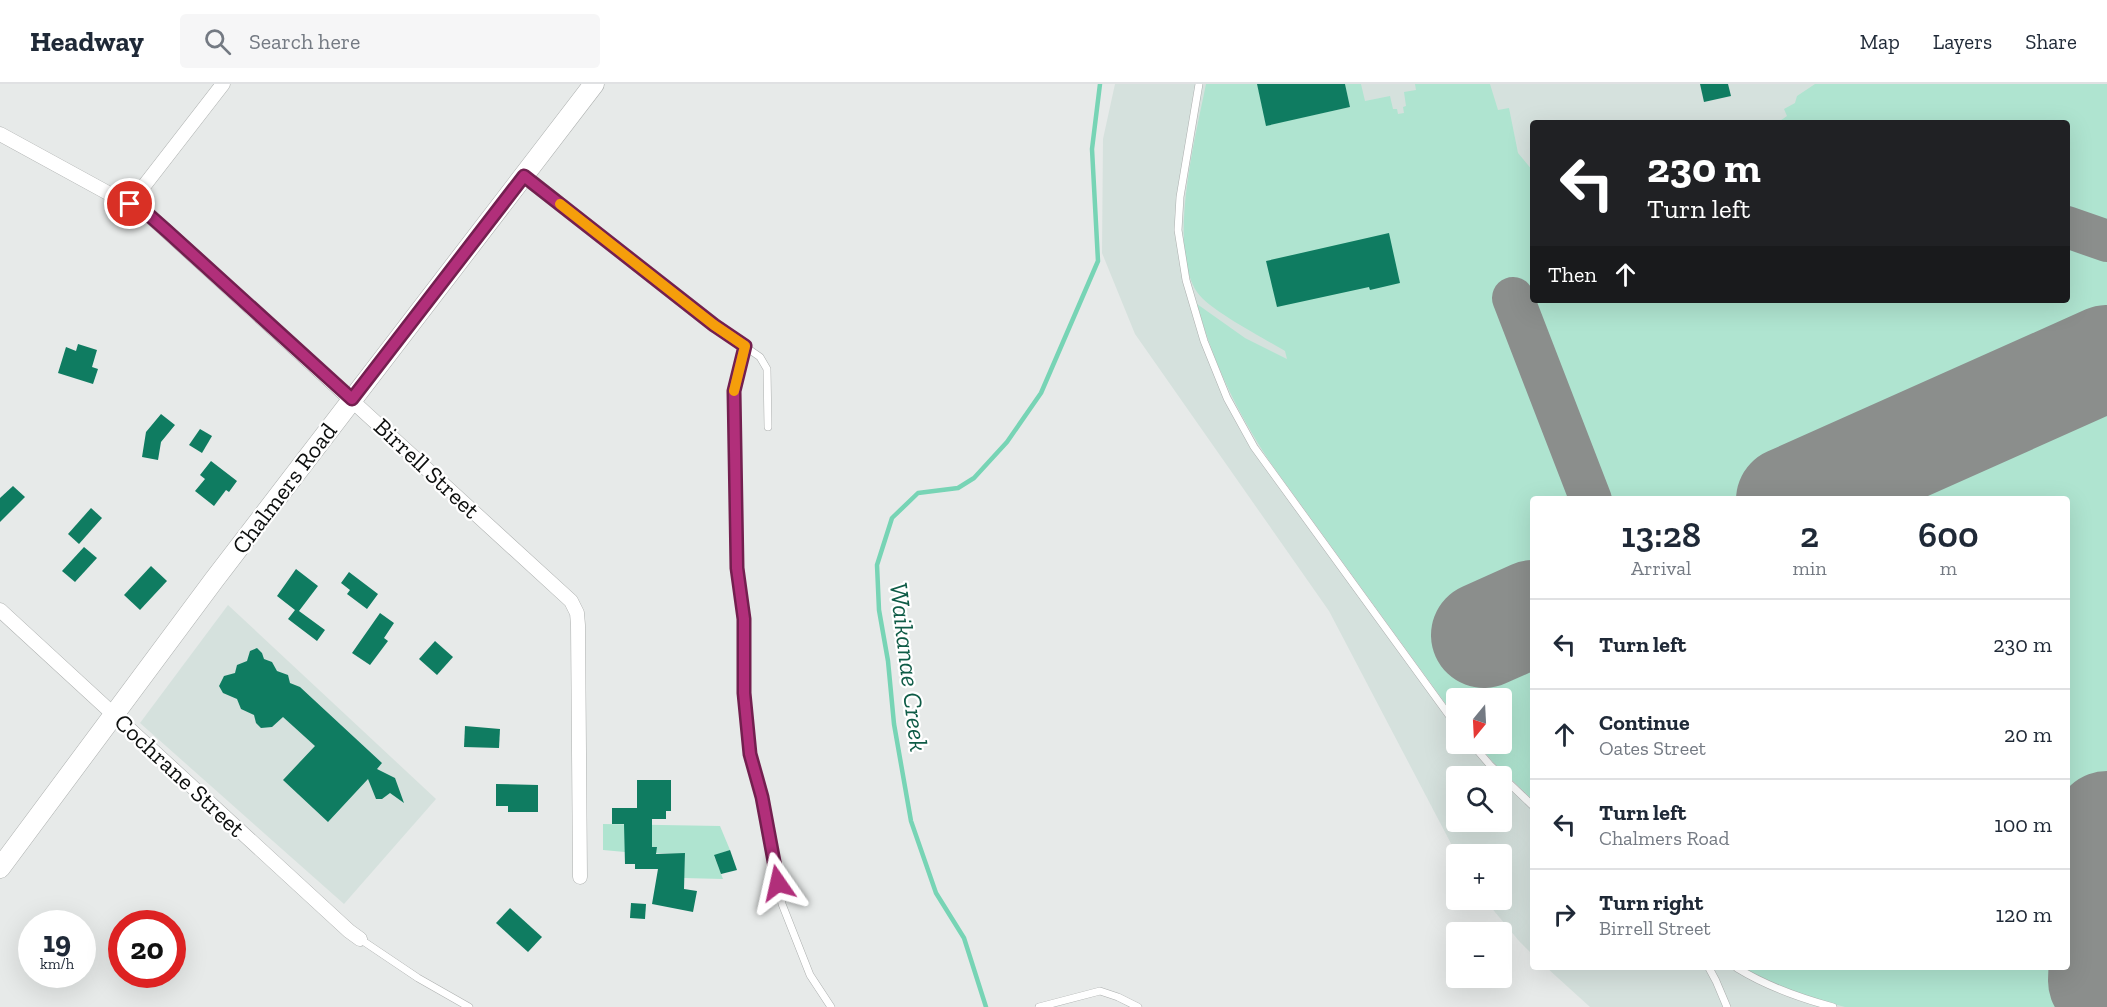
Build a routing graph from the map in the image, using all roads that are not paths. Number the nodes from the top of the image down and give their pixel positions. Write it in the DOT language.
graph roads {
  1 [pos="223,84"];
  2 [pos="594,84"];
  3 [pos="1200,84"];
  4 [pos="0,134"];
  5 [pos="524,176"];
  6 [pos="130,204"];
  7 [pos="714,325"];
  8 [pos="745,346"];
  9 [pos="352,399"];
  10 [pos="768,427"];
  11 [pos="0,610"];
  12 [pos="1446,711"];
  13 [pos="114,714"];
  14 [pos="1481,754"];
  15 [pos="1530,803"];
  16 [pos="0,868"];
  17 [pos="580,877"];
  18 [pos="360,939"];
  19 [pos="1709,970"];
  20 [pos="1740,970"];
  21 [pos="469,1007"];
  22 [pos="831,1007"];
  23 [pos="1039,1007"];
  24 [pos="1138,1007"];
  25 [pos="1727,1007"];
  26 [pos="1833,1007"];
  1 -- 6 [label="street"];
  2 -- 5 [label="street, Chalmers Road"];
  3 -- 12 [label="lane"];
  4 -- 6 [label="street, Birrell Street"];
  5 -- 7 [label="street"];
  5 -- 9 [label="street, Chalmers Road"];
  6 -- 9 [label="street, Birrell Street"];
  7 -- 8 [label="lane"];
  8 -- 10 [label="lane"];
  8 -- 22 [label="lane"];
  9 -- 13 [label="street, Chalmers Road"];
  9 -- 17 [label="street, Birrell Street"];
  11 -- 13 [label="street, Cochrane Street"];
  13 -- 16 [label="street, Chalmers Road"];
  13 -- 18 [label="street, Cochrane Street"];
  14 -- 15 [label="lane"];
  18 -- 21 [label="lane"];
  19 -- 25 [label="lane"];
  20 -- 26 [label="lane"];
  23 -- 24 [label="lane"];
}
